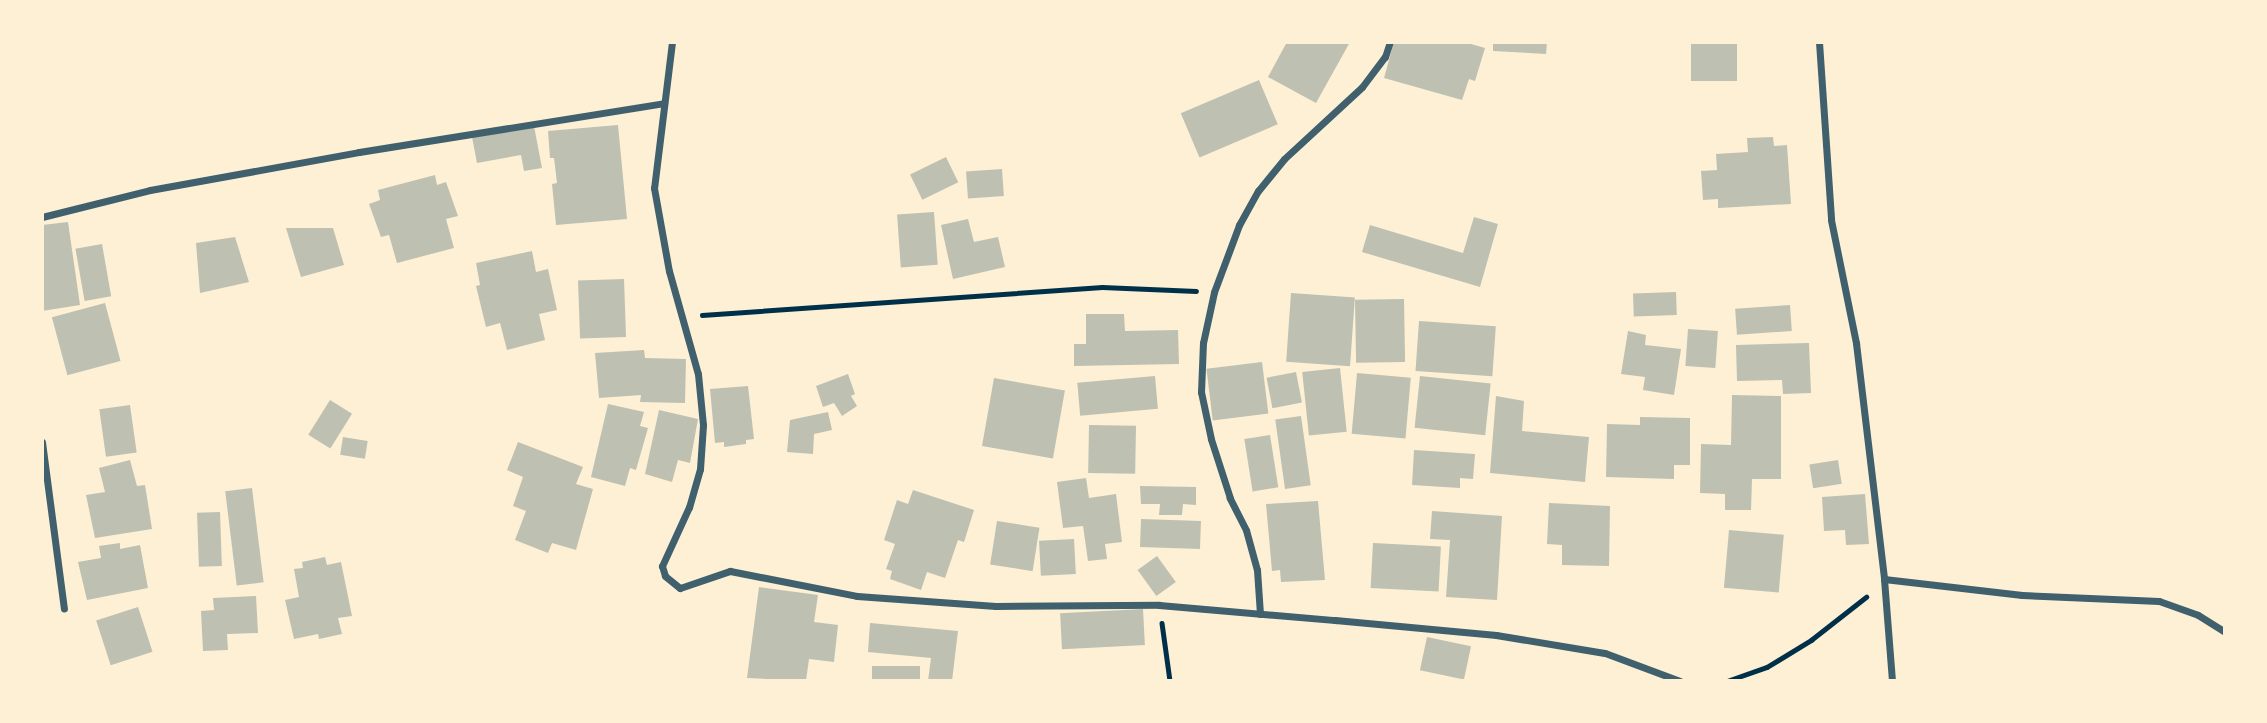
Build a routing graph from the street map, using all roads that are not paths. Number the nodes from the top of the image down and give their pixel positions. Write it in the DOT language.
graph roads {
  1 [pos="672,42"];
  2 [pos="1390,42"];
  3 [pos="1819,42"];
  4 [pos="664,103"];
  5 [pos="42,217"];
  6 [pos="42,442"];
  7 [pos="1885,579"];
  8 [pos="64,609"];
  9 [pos="1261,614"];
  10 [pos="2225,632"];
  11 [pos="1680,681"];
  12 [pos="1892,681"];
  1 -- 4 [label="street"];
  2 -- 9 [label="street"];
  3 -- 7 [label="street"];
  4 -- 5 [label="street"];
  4 -- 9 [label="street"];
  6 -- 8 [label="street"];
  7 -- 10 [label="street"];
  7 -- 12 [label="street"];
  9 -- 11 [label="street"];
}
